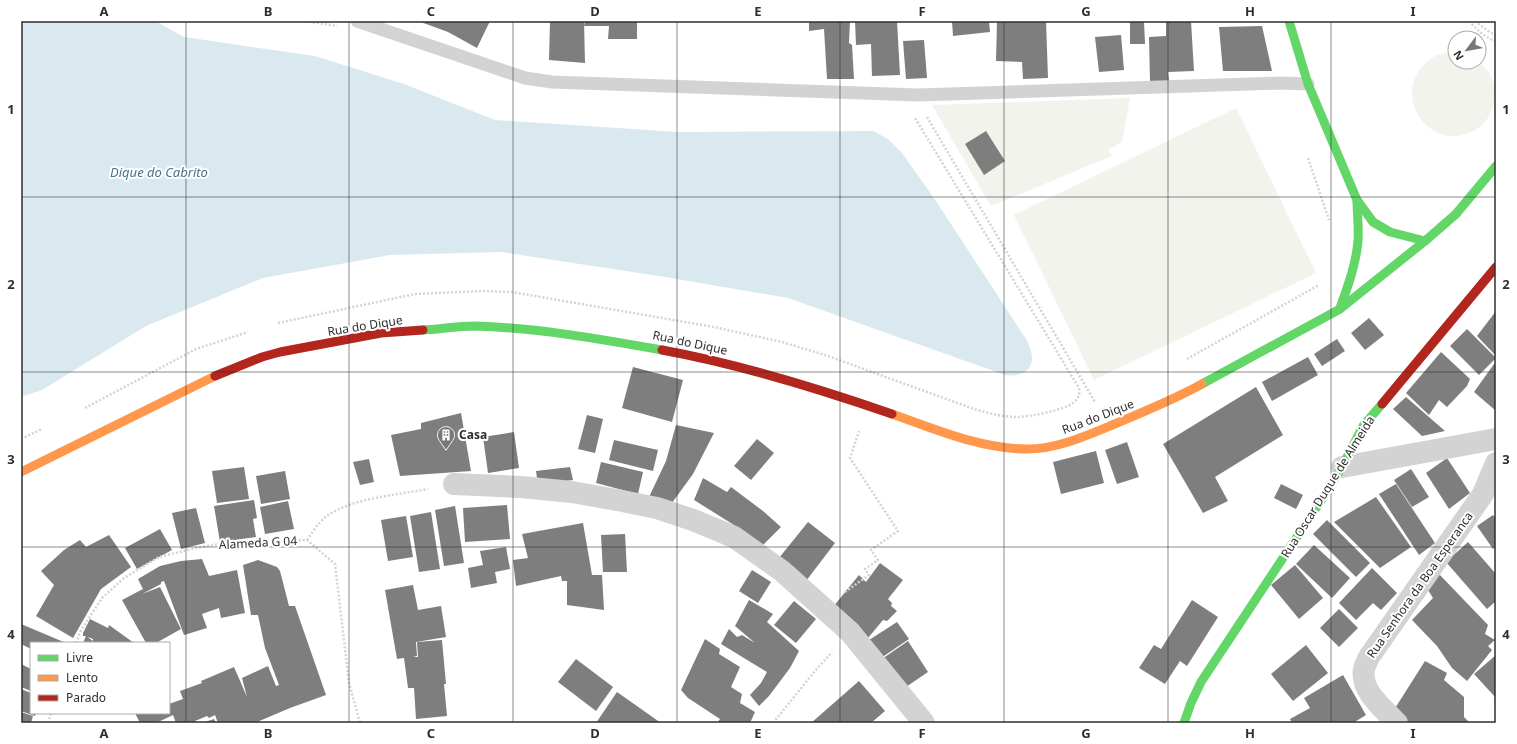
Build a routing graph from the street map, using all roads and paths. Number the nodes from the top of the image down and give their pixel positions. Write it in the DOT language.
graph roads {
  1 [pos="305,21"];
  2 [pos="358,21"];
  3 [pos="1289,21"];
  4 [pos="1469,21"];
  5 [pos="1475,21"];
  6 [pos="339,27"];
  7 [pos="1496,35"];
  8 [pos="1496,42"];
  9 [pos="1308,84"];
  10 [pos="926,115"];
  11 [pos="914,116"];
  12 [pos="1307,155"];
  13 [pos="1496,166"];
  14 [pos="1357,200"];
  15 [pos="1330,221"];
  16 [pos="1425,242"];
  17 [pos="1496,267"];
  18 [pos="1326,282"];
  19 [pos="1340,309"];
  20 [pos="1181,362"];
  21 [pos="1079,388"];
  22 [pos="1099,408"];
  23 [pos="859,432"];
  24 [pos="1496,439"];
  25 [pos="1496,463"];
  26 [pos="1342,467"];
  27 [pos="21,472"];
  28 [pos="454,484"];
  29 [pos="307,540"];
  30 [pos="843,594"];
  31 [pos="76,642"];
  32 [pos="815,671"];
  33 [pos="360,723"];
  34 [pos="773,723"];
  35 [pos="924,723"];
  36 [pos="1184,723"];
  37 [pos="1397,723"];
  1 -- 6 [label="path"];
  2 -- 9 [label="lane"];
  3 -- 9 [label="street"];
  4 -- 8 [label="path"];
  5 -- 7 [label="path"];
  9 -- 14 [label="street"];
  10 -- 22 [label="path"];
  11 -- 21 [label="path"];
  12 -- 15 [label="path"];
  13 -- 16 [label="street, Rua do Dique"];
  14 -- 16 [label="street"];
  14 -- 19 [label="street"];
  16 -- 19 [label="street, Rua do Dique"];
  17 -- 26 [label="street, Rua Oscar Duque de Almeida"];
  18 -- 20 [label="path"];
  19 -- 27 [label="street, Rua do Dique"];
  23 -- 30 [label="path"];
  24 -- 26 [label="street"];
  25 -- 37 [label="street, Rua Senhora da Boa Esperanca"];
  26 -- 36 [label="street, Rua Oscar Duque de Almeida"];
  28 -- 29 [label="path"];
  28 -- 35 [label="street"];
  29 -- 31 [label="path, Alameda G 04"];
  29 -- 33 [label="path, Alameda G 04"];
  32 -- 34 [label="path"];
}
